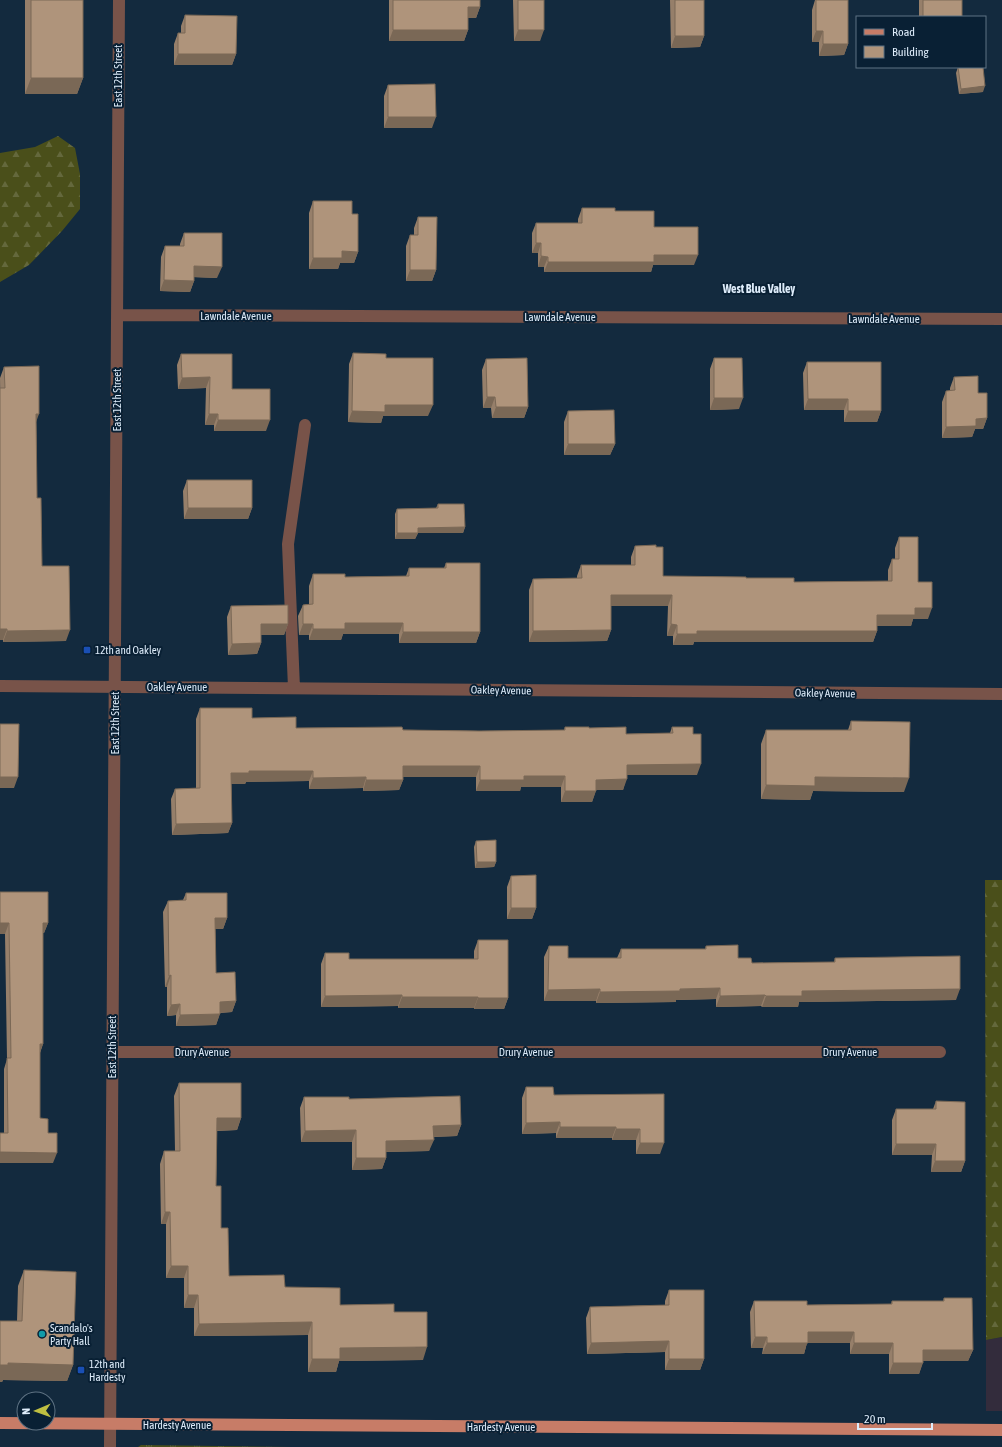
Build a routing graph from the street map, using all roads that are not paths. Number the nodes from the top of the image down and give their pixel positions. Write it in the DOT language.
graph roads {
  1 [pos="119,0"];
  2 [pos="118,315"];
  3 [pos="1002,319"];
  4 [pos="304,425"];
  5 [pos="0,686"];
  6 [pos="115,687"];
  7 [pos="294,688"];
  8 [pos="1002,694"];
  9 [pos="112,1052"];
  10 [pos="940,1052"];
  11 [pos="0,1423"];
  12 [pos="111,1424"];
  13 [pos="1002,1430"];
  14 [pos="110,1447"];
  1 -- 2 [label="street, East 12th Street"];
  2 -- 3 [label="street, Lawndale Avenue"];
  2 -- 6 [label="street, East 12th Street"];
  4 -- 7 [label="street"];
  5 -- 6 [label="street, Oakley Avenue"];
  6 -- 7 [label="street, Oakley Avenue"];
  6 -- 9 [label="street, East 12th Street"];
  7 -- 8 [label="street, Oakley Avenue"];
  9 -- 10 [label="street, Drury Avenue"];
  9 -- 12 [label="street, East 12th Street"];
  11 -- 12 [label="main road, Hardesty Avenue"];
  12 -- 13 [label="main road, Hardesty Avenue"];
  12 -- 14 [label="street, East 12th Street"];
}
